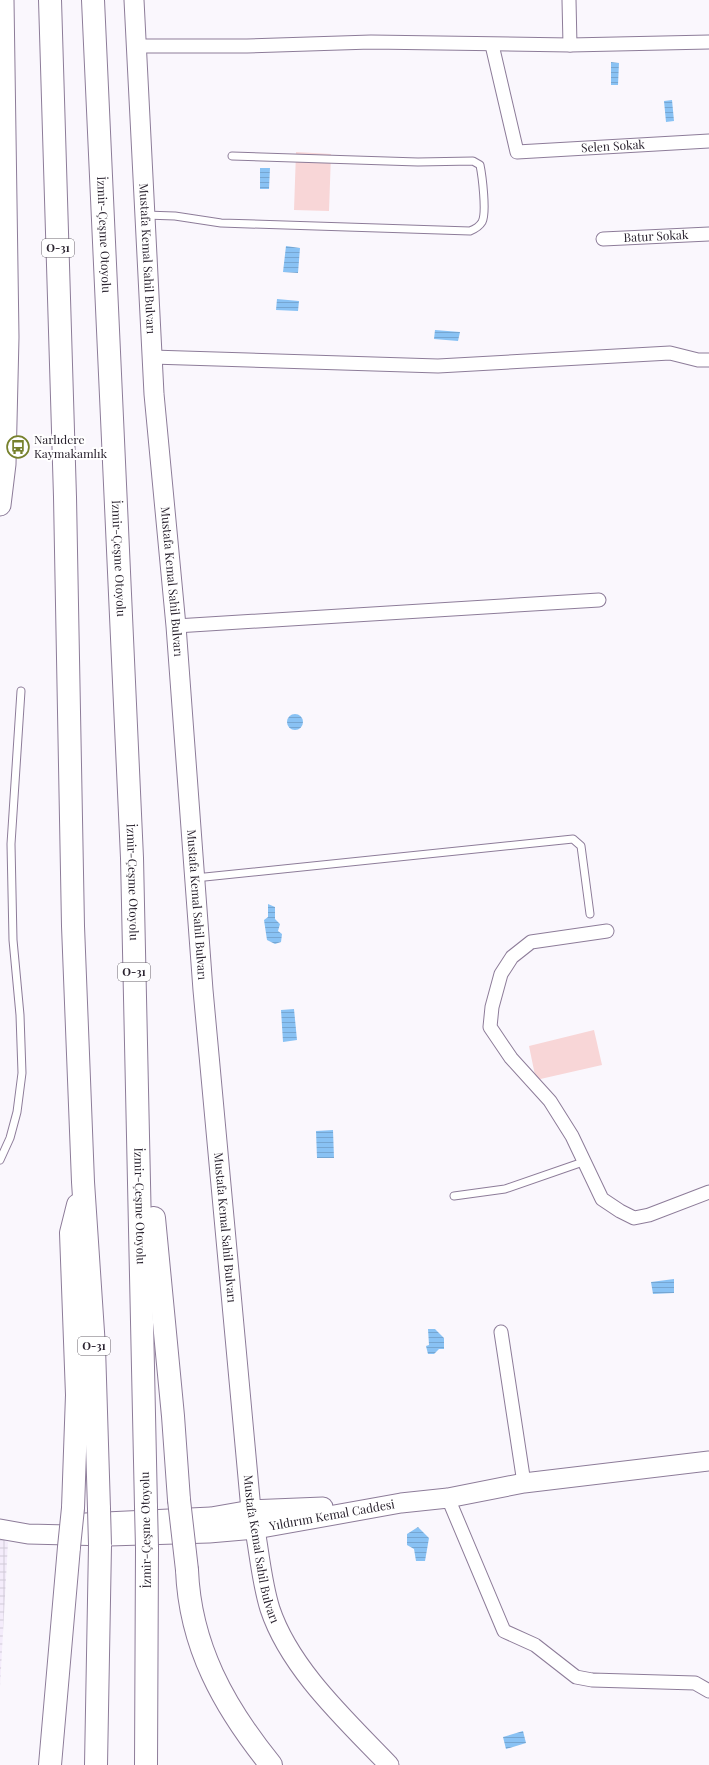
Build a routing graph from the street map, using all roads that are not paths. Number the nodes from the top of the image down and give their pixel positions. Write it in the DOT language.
graph roads {
  1 [pos="3,0"];
  2 [pos="50,0"];
  3 [pos="93,0"];
  4 [pos="134,0"];
  5 [pos="569,0"];
  6 [pos="709,42"];
  7 [pos="492,45"];
  8 [pos="570,45"];
  9 [pos="135,46"];
  10 [pos="709,141"];
  11 [pos="232,156"];
  12 [pos="145,215"];
  13 [pos="709,234"];
  14 [pos="603,239"];
  15 [pos="152,357"];
  16 [pos="709,360"];
  17 [pos="0,505"];
  18 [pos="599,600"];
  19 [pos="176,626"];
  20 [pos="21,691"];
  21 [pos="132,858"];
  22 [pos="195,878"];
  23 [pos="590,914"];
  24 [pos="607,931"];
  25 [pos="0,1160"];
  26 [pos="583,1162"];
  27 [pos="83,1182"];
  28 [pos="709,1192"];
  29 [pos="454,1196"];
  30 [pos="501,1332"];
  31 [pos="709,1460"];
  32 [pos="524,1483"];
  33 [pos="448,1498"];
  34 [pos="401,1503"];
  35 [pos="251,1510"];
  36 [pos="0,1524"];
  37 [pos="0,1529"];
  38 [pos="256,1529"];
  39 [pos="709,1691"];
  40 [pos="50,1765"];
  41 [pos="96,1765"];
  42 [pos="146,1765"];
  43 [pos="271,1765"];
  44 [pos="389,1765"];
  1 -- 17 [label="main road"];
  2 -- 27 [label="highway, O-31"];
  3 -- 21 [label="highway, İzmir-Çeşme Otoyolu / O-31"];
  4 -- 9 [label="main road, Mustafa Kemal Sahil Bulvarı"];
  5 -- 8 [label="street"];
  6 -- 8 [label="street"];
  7 -- 8 [label="street"];
  7 -- 9 [label="street"];
  7 -- 10 [label="street, Selen Sokak"];
  9 -- 12 [label="main road, Mustafa Kemal Sahil Bulvarı"];
  11 -- 12 [label="lane"];
  12 -- 15 [label="main road, Mustafa Kemal Sahil Bulvarı"];
  13 -- 14 [label="street, Batur Sokak"];
  15 -- 16 [label="street"];
  15 -- 19 [label="main road, Mustafa Kemal Sahil Bulvarı"];
  18 -- 19 [label="street"];
  19 -- 22 [label="main road, Mustafa Kemal Sahil Bulvarı"];
  20 -- 25 [label="lane"];
  21 -- 42 [label="highway, İzmir-Çeşme Otoyolu / O-31, bridge"];
  21 -- 43 [label="highway, bridge"];
  22 -- 23 [label="lane"];
  22 -- 35 [label="main road, Mustafa Kemal Sahil Bulvarı"];
  24 -- 26 [label="street"];
  26 -- 28 [label="street"];
  26 -- 29 [label="lane"];
  27 -- 40 [label="highway, bridge"];
  27 -- 41 [label="highway, O-31, bridge"];
  30 -- 32 [label="street"];
  31 -- 32 [label="main road, Yıldırım Kemal Caddesi"];
  32 -- 33 [label="main road, Yıldırım Kemal Caddesi"];
  33 -- 34 [label="main road, Yıldırım Kemal Caddesi"];
  33 -- 39 [label="street"];
  34 -- 35 [label="main road, Yıldırım Kemal Caddesi"];
  34 -- 38 [label="main road, Yıldırım Kemal Caddesi"];
  35 -- 36 [label="main road, Yıldırım Kemal Caddesi"];
  35 -- 38 [label="main road, Mustafa Kemal Sahil Bulvarı"];
  37 -- 38 [label="main road, Yıldırım Kemal Caddesi"];
  38 -- 44 [label="main road, Mustafa Kemal Sahil Bulvarı"];
}
